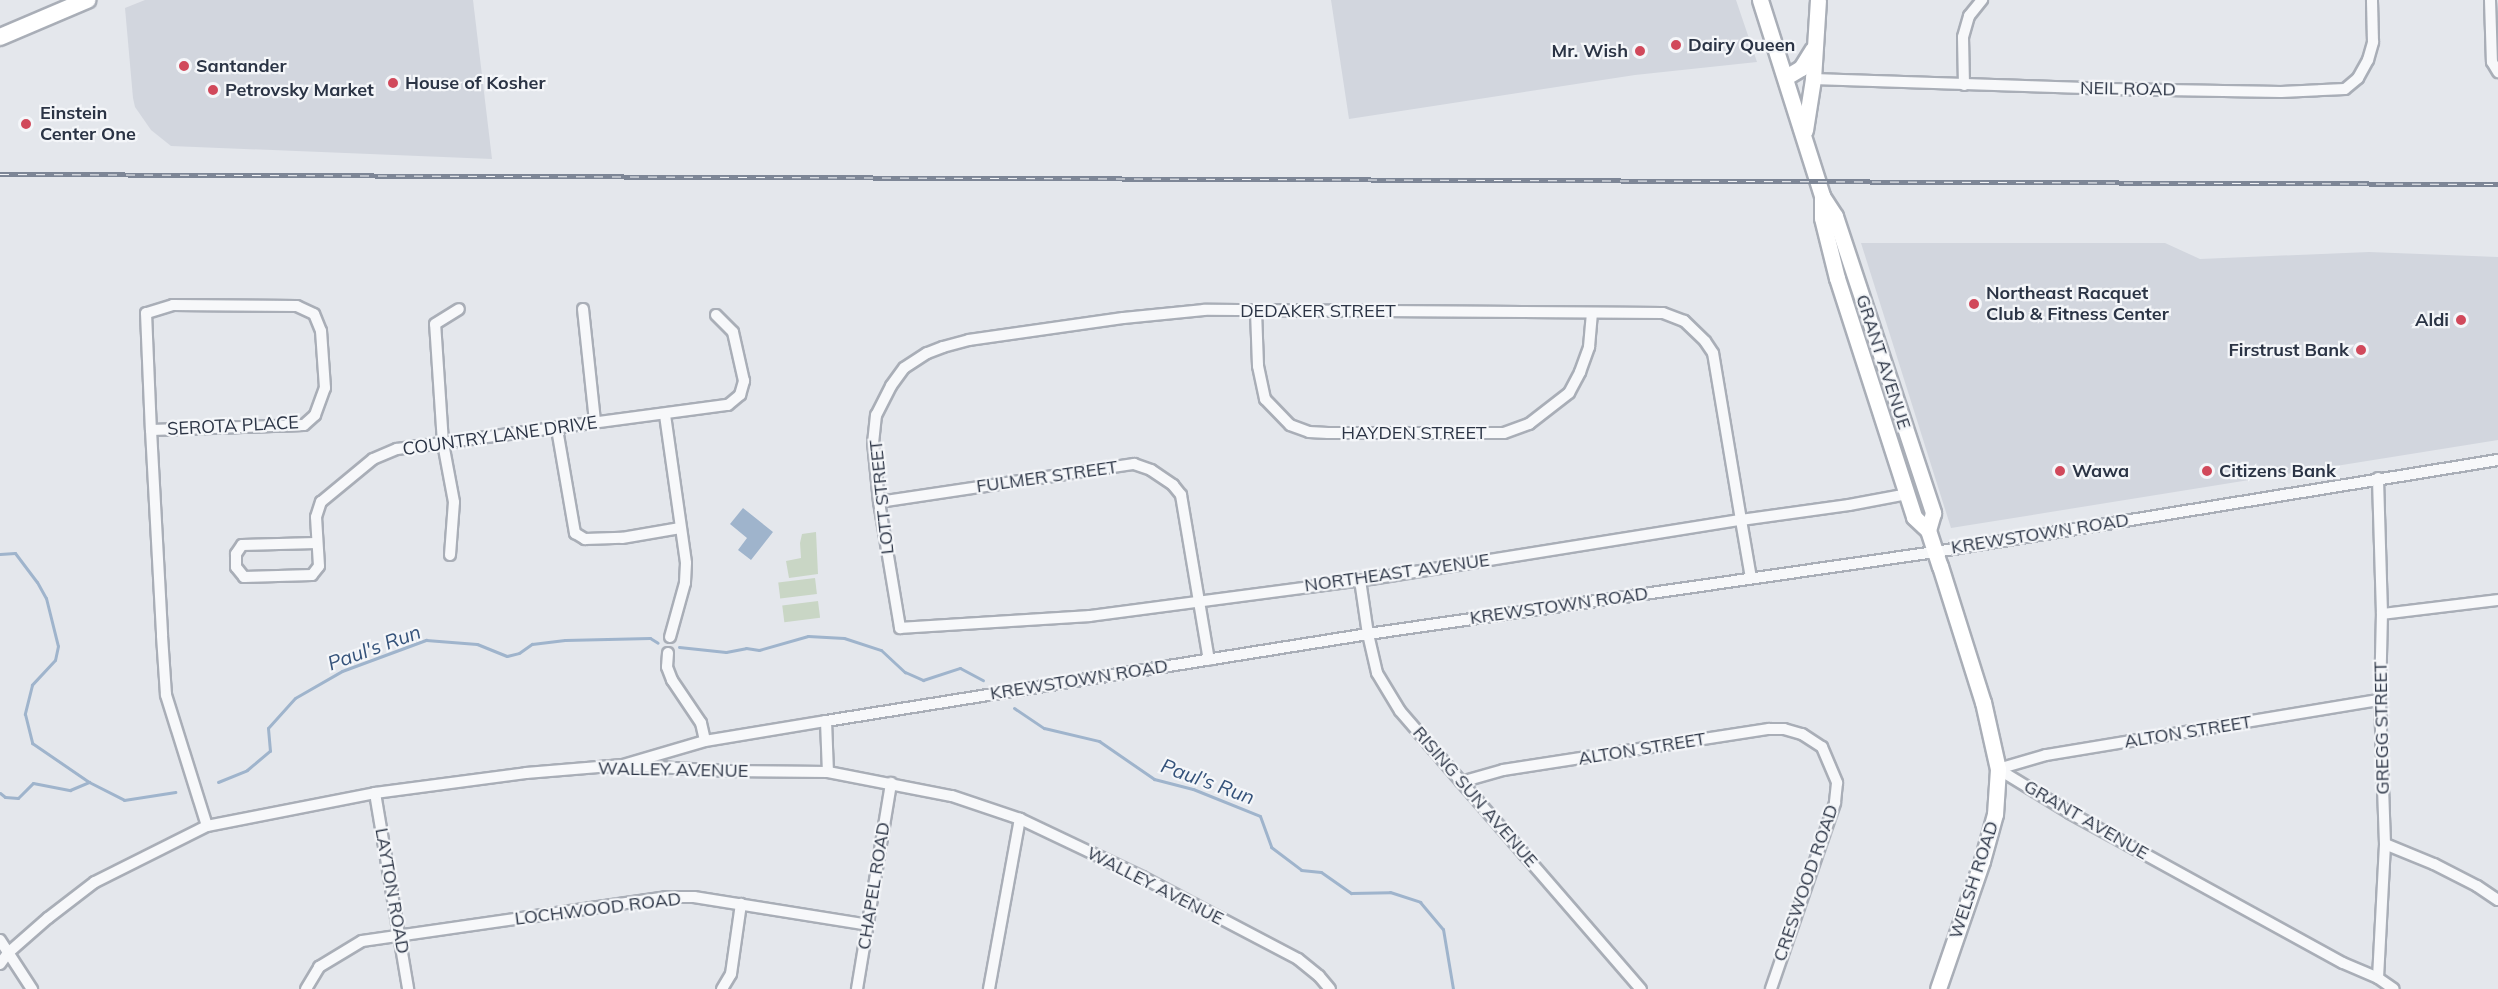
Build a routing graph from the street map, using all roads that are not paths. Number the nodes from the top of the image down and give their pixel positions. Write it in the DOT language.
graph roads {
  1 [pos="87,0"];
  2 [pos="1760,0"];
  3 [pos="1818,0"];
  4 [pos="1982,0"];
  5 [pos="2372,0"];
  6 [pos="2490,0"];
  7 [pos="1,34"];
  8 [pos="1816,44"];
  9 [pos="2498,72"];
  10 [pos="1786,77"];
  11 [pos="1813,79"];
  12 [pos="1964,85"];
  13 [pos="1804,136"];
  14 [pos="1822,196"];
  15 [pos="459,309"];
  16 [pos="583,309"];
  17 [pos="1256,311"];
  18 [pos="1592,314"];
  19 [pos="716,315"];
  20 [pos="918,359"];
  21 [pos="665,415"];
  22 [pos="595,422"];
  23 [pos="557,429"];
  24 [pos="151,430"];
  25 [pos="443,443"];
  26 [pos="2498,460"];
  27 [pos="2378,478"];
  28 [pos="1907,494"];
  29 [pos="879,502"];
  30 [pos="1741,520"];
  31 [pos="680,528"];
  32 [pos="1928,530"];
  33 [pos="316,543"];
  34 [pos="1935,552"];
  35 [pos="450,555"];
  36 [pos="1751,578"];
  37 [pos="1360,580"];
  38 [pos="1200,600"];
  39 [pos="2498,600"];
  40 [pos="897,613"];
  41 [pos="2382,615"];
  42 [pos="1368,634"];
  43 [pos="670,638"];
  44 [pos="668,653"];
  45 [pos="1209,660"];
  46 [pos="2380,700"];
  47 [pos="826,721"];
  48 [pos="705,741"];
  49 [pos="1819,745"];
  50 [pos="623,765"];
  51 [pos="1998,769"];
  52 [pos="828,772"];
  53 [pos="1461,782"];
  54 [pos="891,783"];
  55 [pos="375,794"];
  56 [pos="1020,819"];
  57 [pos="207,826"];
  58 [pos="2385,844"];
  59 [pos="2498,900"];
  60 [pos="741,904"];
  61 [pos="868,925"];
  62 [pos="400,936"];
  63 [pos="0,940"];
  64 [pos="8,953"];
  65 [pos="0,964"];
  66 [pos="2378,978"];
  67 [pos="32,989"];
  68 [pos="306,989"];
  69 [pos="408,989"];
  70 [pos="722,989"];
  71 [pos="856,989"];
  72 [pos="989,989"];
  73 [pos="1330,989"];
  74 [pos="1641,989"];
  75 [pos="1771,989"];
  76 [pos="1938,989"];
  77 [pos="2394,989"];
  1 -- 7 [label="main road"];
  2 -- 10 [label="main road, GRANT AVENUE"];
  3 -- 8 [label="main road"];
  4 -- 12 [label="street"];
  5 -- 12 [label="street, NEIL ROAD"];
  6 -- 9 [label="street"];
  8 -- 10 [label="main road"];
  8 -- 11 [label="main road"];
  10 -- 13 [label="main road, GRANT AVENUE"];
  11 -- 12 [label="street, NEIL ROAD"];
  11 -- 13 [label="main road"];
  13 -- 14 [label="main road, GRANT AVENUE"];
  14 -- 28 [label="main road, GRANT AVENUE"];
  14 -- 32 [label="main road, GRANT AVENUE"];
  15 -- 25 [label="street"];
  16 -- 22 [label="street"];
  17 -- 18 [label="street, DEDAKER STREET"];
  17 -- 18 [label="street, HAYDEN STREET"];
  17 -- 20 [label="street, DEDAKER STREET"];
  18 -- 30 [label="street, DEDAKER STREET"];
  19 -- 21 [label="street, COUNTRY LANE DRIVE"];
  20 -- 29 [label="street, LOTT STREET"];
  21 -- 22 [label="street, COUNTRY LANE DRIVE"];
  21 -- 31 [label="street"];
  22 -- 23 [label="street, COUNTRY LANE DRIVE"];
  23 -- 25 [label="street, COUNTRY LANE DRIVE"];
  23 -- 31 [label="street"];
  24 -- 24 [label="street, SEROTA PLACE"];
  24 -- 57 [label="street, SEROTA PLACE"];
  25 -- 33 [label="street, COUNTRY LANE DRIVE"];
  25 -- 35 [label="street"];
  26 -- 27 [label="street, KREWSTOWN ROAD"];
  27 -- 34 [label="street, KREWSTOWN ROAD"];
  27 -- 41 [label="street, GREGG STREET"];
  28 -- 30 [label="street, NORTHEAST AVENUE"];
  28 -- 32 [label="main road, GRANT AVENUE"];
  29 -- 38 [label="street, FULMER STREET"];
  29 -- 40 [label="street, LOTT STREET"];
  30 -- 36 [label="street"];
  30 -- 37 [label="street, NORTHEAST AVENUE"];
  31 -- 43 [label="street"];
  32 -- 34 [label="main road, GRANT AVENUE"];
  33 -- 33 [label="street, COUNTRY LANE DRIVE"];
  34 -- 36 [label="street, KREWSTOWN ROAD"];
  34 -- 51 [label="main road, GRANT AVENUE"];
  36 -- 42 [label="street, KREWSTOWN ROAD"];
  37 -- 38 [label="street, NORTHEAST AVENUE"];
  37 -- 42 [label="street, RISING SUN AVENUE"];
  38 -- 40 [label="street, NORTHEAST AVENUE"];
  38 -- 45 [label="street, FULMER STREET"];
  39 -- 41 [label="street"];
  41 -- 46 [label="street, GREGG STREET"];
  42 -- 45 [label="street, KREWSTOWN ROAD"];
  42 -- 53 [label="street, RISING SUN AVENUE"];
  44 -- 48 [label="street"];
  45 -- 47 [label="street, KREWSTOWN ROAD"];
  46 -- 51 [label="street, ALTON STREET"];
  46 -- 58 [label="street, GREGG STREET"];
  47 -- 48 [label="street, KREWSTOWN ROAD"];
  47 -- 52 [label="street"];
  48 -- 50 [label="street, KREWSTOWN ROAD"];
  49 -- 53 [label="street, ALTON STREET"];
  49 -- 75 [label="street, CRESWOOD ROAD"];
  50 -- 52 [label="street, WALLEY AVENUE"];
  50 -- 55 [label="street, WALLEY AVENUE"];
  51 -- 66 [label="street, GRANT AVENUE"];
  51 -- 76 [label="main road, WELSH ROAD"];
  52 -- 54 [label="street, WALLEY AVENUE"];
  53 -- 74 [label="street, RISING SUN AVENUE"];
  54 -- 56 [label="street, WALLEY AVENUE"];
  54 -- 61 [label="street, CHAPEL ROAD"];
  55 -- 57 [label="street, WALLEY AVENUE"];
  55 -- 62 [label="street, LAYTON ROAD"];
  56 -- 72 [label="street"];
  56 -- 73 [label="street, WALLEY AVENUE"];
  57 -- 64 [label="street, WALLEY AVENUE"];
  58 -- 59 [label="street"];
  58 -- 66 [label="street, GREGG STREET"];
  60 -- 61 [label="street, LOCHWOOD ROAD"];
  60 -- 62 [label="street, LOCHWOOD ROAD"];
  60 -- 70 [label="street"];
  61 -- 71 [label="street, CHAPEL ROAD"];
  62 -- 68 [label="street, LOCHWOOD ROAD"];
  62 -- 69 [label="street, LAYTON ROAD"];
  63 -- 64 [label="street"];
  64 -- 65 [label="street, WALLEY AVENUE"];
  64 -- 67 [label="street"];
  66 -- 77 [label="street, GRANT AVENUE"];
}
